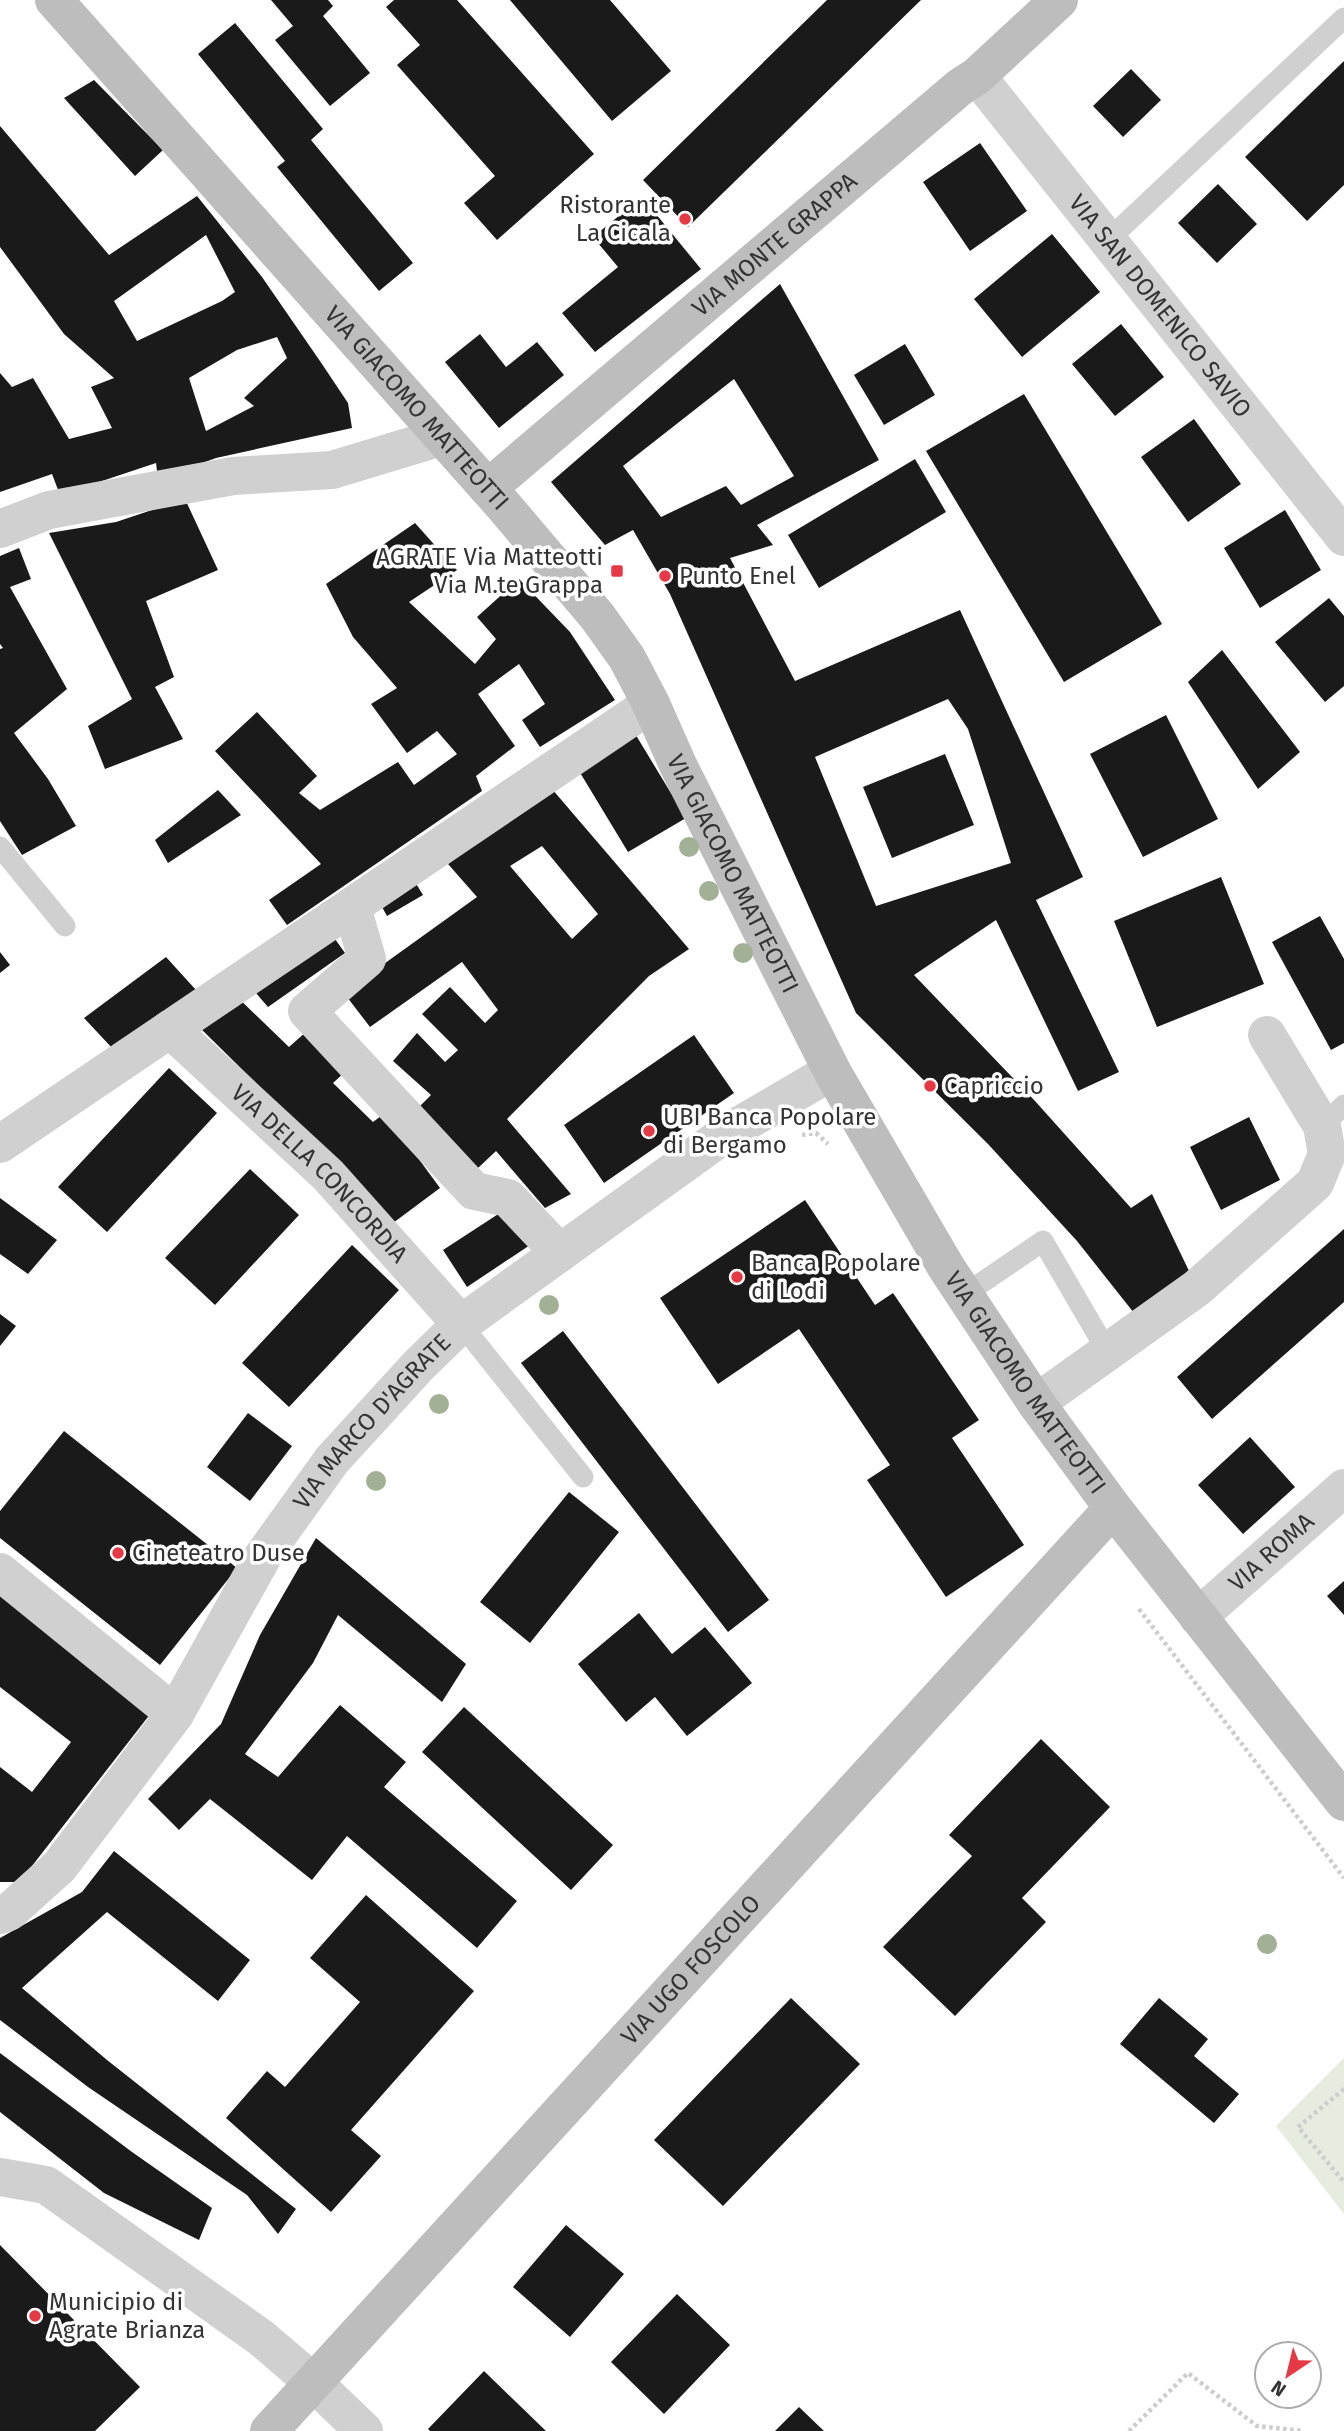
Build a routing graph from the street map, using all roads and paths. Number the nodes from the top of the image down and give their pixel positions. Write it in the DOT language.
graph roads {
  1 [pos="54,0"];
  2 [pos="1059,0"];
  3 [pos="1344,18"];
  4 [pos="977,76"];
  5 [pos="1108,240"];
  6 [pos="441,437"];
  7 [pos="488,488"];
  8 [pos="0,529"];
  9 [pos="1344,537"];
  10 [pos="651,704"];
  11 [pos="0,847"];
  12 [pos="352,907"];
  13 [pos="65,926"];
  14 [pos="170,1029"];
  15 [pos="1267,1035"];
  16 [pos="833,1073"];
  17 [pos="1333,1116"];
  18 [pos="0,1144"];
  19 [pos="560,1253"];
  20 [pos="965,1294"];
  21 [pos="461,1324"];
  22 [pos="1107,1351"];
  23 [pos="1036,1403"];
  24 [pos="583,1477"];
  25 [pos="1344,1488"];
  26 [pos="1113,1508"];
  27 [pos="0,1572"];
  28 [pos="1198,1616"];
  29 [pos="175,1714"];
  30 [pos="1344,1801"];
  31 [pos="0,1915"];
  32 [pos="1344,2088"];
  33 [pos="0,2177"];
  34 [pos="1344,2182"];
  35 [pos="314,2383"];
  36 [pos="269,2431"];
  37 [pos="364,2431"];
  38 [pos="1129,2431"];
  39 [pos="1303,2431"];
  1 -- 6 [label="street, VIA GIACOMO MATTEOTTI"];
  2 -- 4 [label="street, VIA MONTE GRAPPA"];
  3 -- 5 [label="lane"];
  4 -- 5 [label="street, VIA SAN DOMENICO SAVIO"];
  4 -- 7 [label="street, VIA MONTE GRAPPA"];
  5 -- 9 [label="street, VIA SAN DOMENICO SAVIO"];
  6 -- 7 [label="street, VIA GIACOMO MATTEOTTI"];
  6 -- 8 [label="street"];
  7 -- 10 [label="street, VIA GIACOMO MATTEOTTI"];
  10 -- 12 [label="street"];
  10 -- 16 [label="street, VIA GIACOMO MATTEOTTI"];
  11 -- 13 [label="lane"];
  12 -- 14 [label="street"];
  12 -- 19 [label="street"];
  14 -- 18 [label="street"];
  14 -- 21 [label="street, VIA DELLA CONCORDIA"];
  15 -- 17 [label="street"];
  16 -- 19 [label="street, VIA MARCO D'AGRATE"];
  16 -- 20 [label="street, VIA GIACOMO MATTEOTTI"];
  17 -- 22 [label="street"];
  19 -- 21 [label="street, VIA MARCO D'AGRATE"];
  20 -- 22 [label="lane"];
  20 -- 23 [label="street, VIA GIACOMO MATTEOTTI"];
  21 -- 24 [label="lane"];
  21 -- 29 [label="street, VIA MARCO D'AGRATE"];
  22 -- 23 [label="street"];
  23 -- 26 [label="street, VIA GIACOMO MATTEOTTI"];
  25 -- 28 [label="street, VIA ROMA"];
  26 -- 28 [label="street, VIA GIACOMO MATTEOTTI"];
  26 -- 35 [label="street, VIA UGO FOSCOLO"];
  27 -- 29 [label="street"];
  28 -- 30 [label="street, VIA GIACOMO MATTEOTTI"];
  29 -- 31 [label="street, VIA MARCO D'AGRATE"];
  32 -- 34 [label="path"];
  33 -- 35 [label="street"];
  35 -- 36 [label="street, VIA UGO FOSCOLO"];
  35 -- 37 [label="street"];
  38 -- 39 [label="path"];
}
